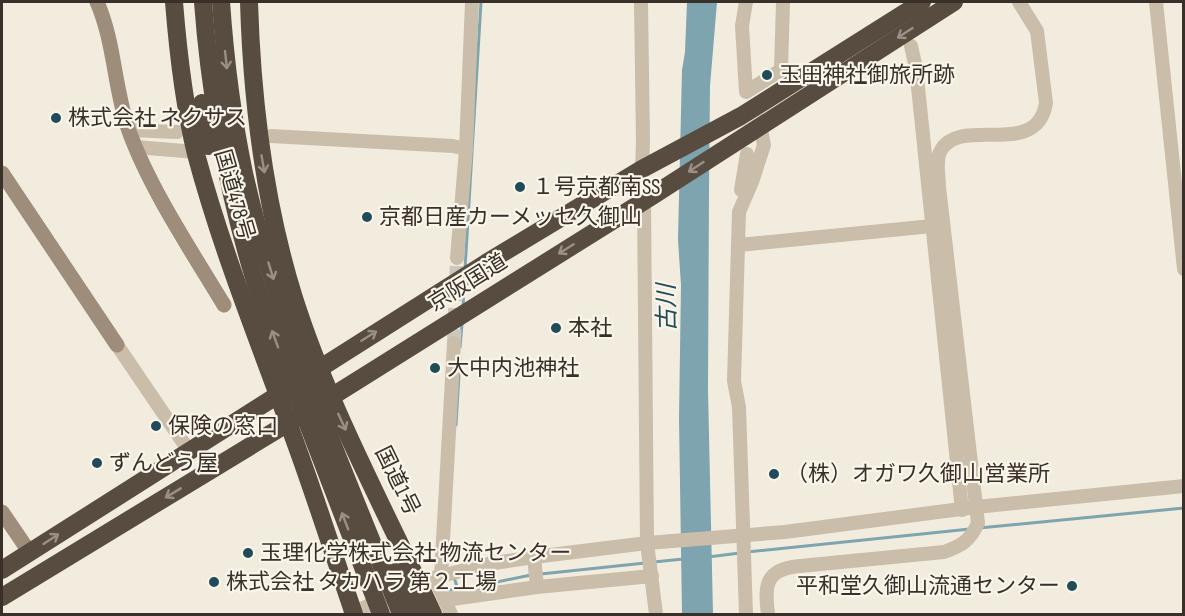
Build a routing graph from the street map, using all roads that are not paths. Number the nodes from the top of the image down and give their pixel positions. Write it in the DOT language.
graph roads {
  1 [pos="97,2"];
  2 [pos="174,2"];
  3 [pos="190,2"];
  4 [pos="203,2"];
  5 [pos="472,2"];
  6 [pos="641,2"];
  7 [pos="746,2"];
  8 [pos="783,2"];
  9 [pos="922,2"];
  10 [pos="954,2"];
  11 [pos="1019,2"];
  12 [pos="1156,2"];
  13 [pos="236,3"];
  14 [pos="744,18"];
  15 [pos="911,46"];
  16 [pos="781,70"];
  17 [pos="802,77"];
  18 [pos="749,86"];
  19 [pos="760,126"];
  20 [pos="129,130"];
  21 [pos="177,132"];
  22 [pos="264,133"];
  23 [pos="744,146"];
  24 [pos="136,147"];
  25 [pos="202,149"];
  26 [pos="466,149"];
  27 [pos="646,167"];
  28 [pos="2,173"];
  29 [pos="648,199"];
  30 [pos="739,212"];
  31 [pos="932,226"];
  32 [pos="739,245"];
  33 [pos="457,258"];
  34 [pos="1184,269"];
  35 [pos="224,305"];
  36 [pos="438,330"];
  37 [pos="454,343"];
  38 [pos="117,345"];
  39 [pos="320,368"];
  40 [pos="453,378"];
  41 [pos="277,395"];
  42 [pos="323,398"];
  43 [pos="288,424"];
  44 [pos="189,451"];
  45 [pos="1184,486"];
  46 [pos="969,509"];
  47 [pos="2,512"];
  48 [pos="740,536"];
  49 [pos="651,543"];
  50 [pos="30,553"];
  51 [pos="534,557"];
  52 [pos="2,570"];
  53 [pos="652,576"];
  54 [pos="431,578"];
  55 [pos="537,587"];
  56 [pos="2,597"];
  57 [pos="445,600"];
  58 [pos="352,614"];
  59 [pos="381,615"];
  60 [pos="401,615"];
  61 [pos="416,615"];
  62 [pos="433,615"];
  63 [pos="451,615"];
  64 [pos="656,615"];
  65 [pos="746,615"];
  66 [pos="768,615"];
  1 -- 20 [label="street"];
  2 -- 25 [label="highway, 国道478号"];
  3 -- 25 [label="highway, bridge"];
  59 -- 4 [label="highway, one-way, bridge"];
  5 -- 26 [label="street"];
  6 -- 27 [label="street"];
  7 -- 14 [label="street"];
  8 -- 16 [label="street"];
  9 -- 17 [label="highway, 京阪国道"];
  10 -- 19 [label="highway, 京阪国道, one-way"];
  11 -- 46 [label="street"];
  12 -- 34 [label="street"];
  13 -- 22 [label="highway, 国道478号"];
  13 -- 42 [label="highway, one-way, bridge"];
  14 -- 16 [label="street"];
  14 -- 18 [label="street"];
  15 -- 31 [label="street"];
  16 -- 17 [label="street"];
  17 -- 27 [label="highway, 京阪国道"];
  19 -- 23 [label="highway, 京阪国道"];
  19 -- 30 [label="street"];
  20 -- 21 [label="street"];
  20 -- 24 [label="street"];
  22 -- 26 [label="street"];
  22 -- 39 [label="highway, 国道478号, one-way"];
  23 -- 29 [label="highway, 京阪国道, one-way"];
  23 -- 30 [label="street"];
  24 -- 25 [label="street"];
  24 -- 35 [label="street"];
  25 -- 41 [label="highway, 国道478号"];
  26 -- 33 [label="street"];
  39 -- 27 [label="highway, 京阪国道, one-way"];
  28 -- 38 [label="street"];
  29 -- 36 [label="highway, 京阪国道, one-way"];
  29 -- 49 [label="street"];
  30 -- 32 [label="street"];
  31 -- 32 [label="street"];
  31 -- 46 [label="street"];
  32 -- 48 [label="street"];
  36 -- 40 [label="street"];
  36 -- 42 [label="highway, 京阪国道"];
  37 -- 40 [label="street"];
  38 -- 44 [label="street"];
  39 -- 41 [label="highway, 京阪国道"];
  39 -- 42 [label="highway, 国道1号"];
  40 -- 54 [label="street"];
  41 -- 43 [label="highway"];
  41 -- 44 [label="highway, 京阪国道"];
  42 -- 43 [label="highway, 京阪国道"];
  42 -- 54 [label="highway, 国道1号, one-way"];
  42 -- 60 [label="highway, bridge"];
  42 -- 61 [label="highway, bridge"];
  43 -- 56 [label="highway, 京阪国道, one-way"];
  43 -- 58 [label="highway"];
  50 -- 44 [label="highway, 京阪国道, one-way"];
  45 -- 46 [label="street"];
  46 -- 48 [label="street"];
  46 -- 66 [label="street"];
  47 -- 50 [label="street"];
  48 -- 49 [label="street"];
  48 -- 65 [label="street"];
  49 -- 51 [label="street"];
  49 -- 53 [label="street"];
  50 -- 52 [label="highway, 京阪国道"];
  51 -- 54 [label="street"];
  51 -- 55 [label="street"];
  53 -- 55 [label="street"];
  53 -- 64 [label="street"];
  54 -- 57 [label="street"];
  54 -- 58 [label="street"];
  54 -- 62 [label="highway, 国道1号"];
  55 -- 57 [label="street"];
  57 -- 63 [label="street"];
}
